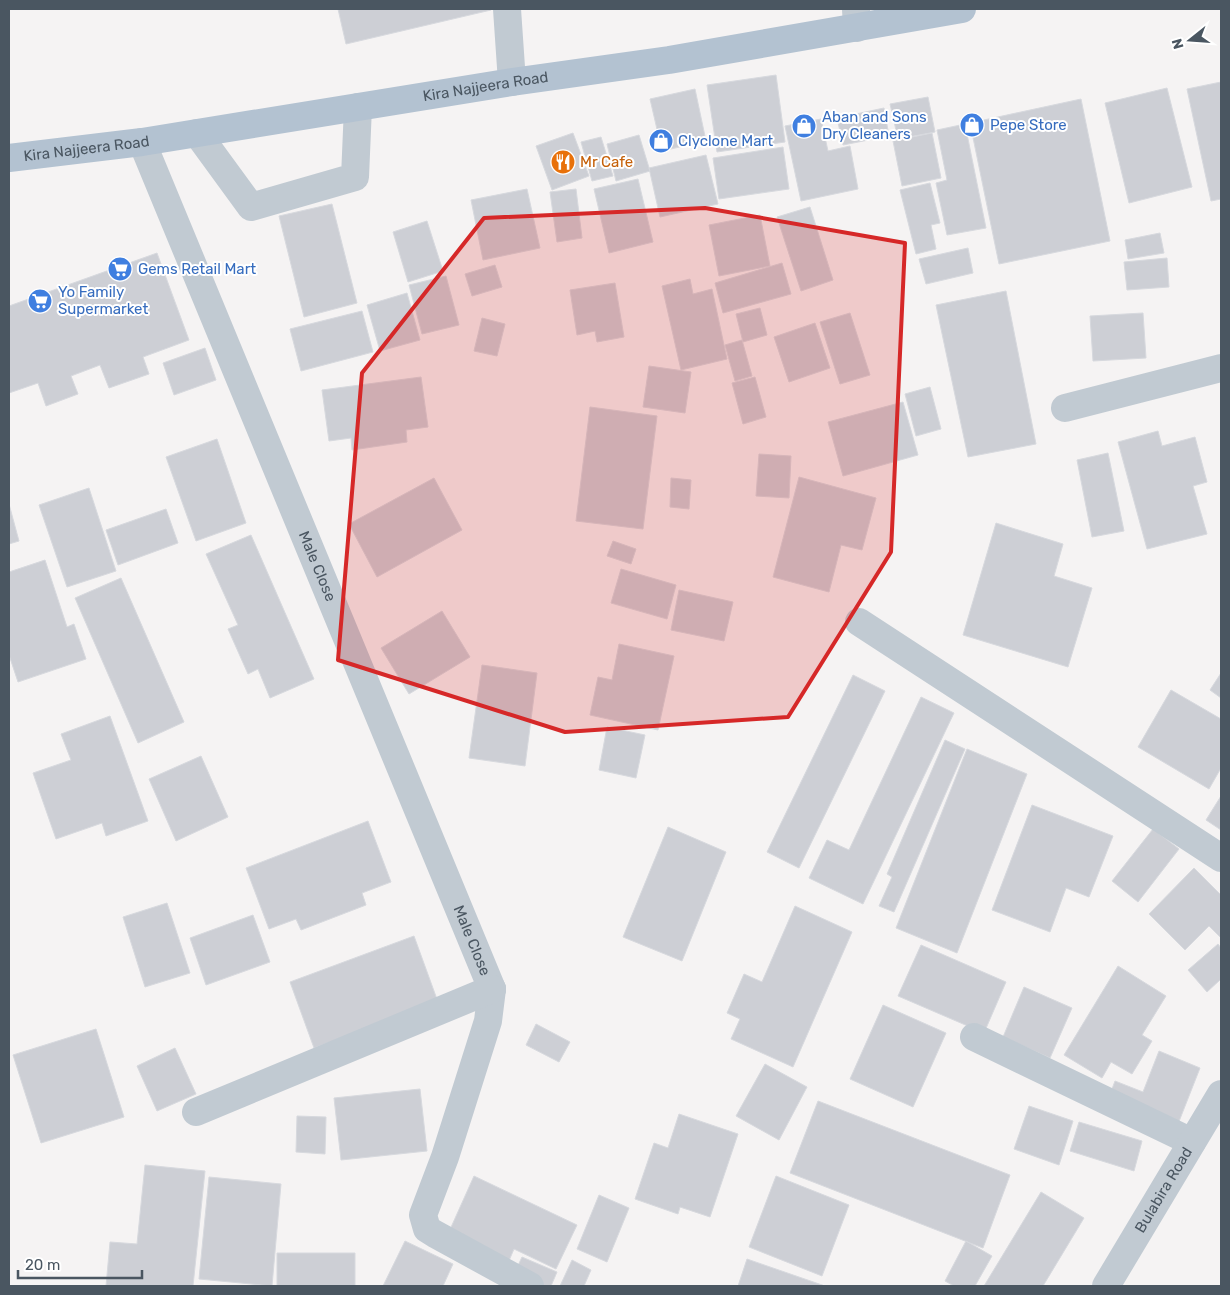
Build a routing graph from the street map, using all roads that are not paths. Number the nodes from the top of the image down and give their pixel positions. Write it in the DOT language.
graph roads {
  1 [pos="507,9"];
  2 [pos="962,9"];
  3 [pos="856,18"];
  4 [pos="512,82"];
  5 [pos="358,107"];
  6 [pos="197,133"];
  7 [pos="142,142"];
  8 [pos="9,158"];
  9 [pos="1221,368"];
  10 [pos="1065,408"];
  11 [pos="859,622"];
  12 [pos="1221,858"];
  13 [pos="492,989"];
  14 [pos="974,1037"];
  15 [pos="1220,1099"];
  16 [pos="196,1112"];
  17 [pos="1192,1142"];
  18 [pos="530,1286"];
  19 [pos="1106,1286"];
  1 -- 4 [label="street"];
  2 -- 3 [label="main road, Kira Najjeera Road"];
  3 -- 4 [label="main road, Kira Najjeera Road"];
  4 -- 5 [label="main road, Kira Najjeera Road"];
  5 -- 6 [label="main road, Kira Najjeera Road"];
  5 -- 6 [label="street"];
  6 -- 7 [label="main road, Kira Najjeera Road"];
  7 -- 8 [label="main road, Kira Najjeera Road"];
  7 -- 13 [label="street, Male Close"];
  9 -- 10 [label="street"];
  11 -- 12 [label="street"];
  13 -- 16 [label="street"];
  13 -- 18 [label="street"];
  14 -- 17 [label="street"];
  15 -- 17 [label="street, Bulabira Road"];
  17 -- 19 [label="street, Bulabira Road"];
}
